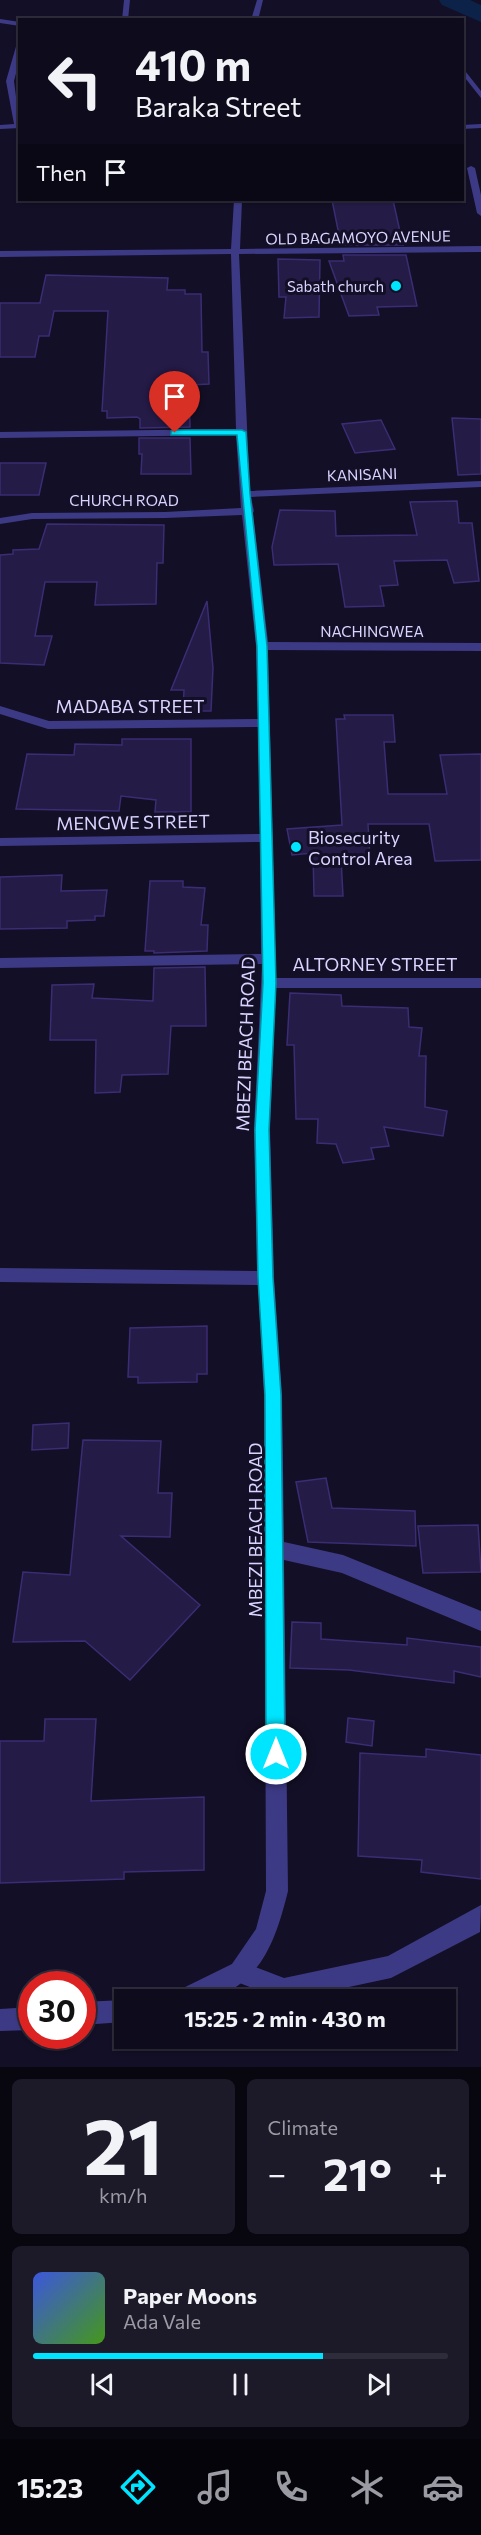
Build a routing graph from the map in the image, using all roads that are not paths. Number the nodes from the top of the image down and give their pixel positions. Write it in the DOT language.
graph roads {
  1 [pos="127,0"];
  2 [pos="260,0"];
  3 [pos="125,18"];
  4 [pos="255,18"];
  5 [pos="0,21"];
  6 [pos="18,24"];
  7 [pos="18,51"];
  8 [pos="464,72"];
  9 [pos="0,81"];
  10 [pos="10,81"];
  11 [pos="18,81"];
  12 [pos="481,96"];
  13 [pos="18,121"];
  14 [pos="18,126"];
  15 [pos="481,126"];
  16 [pos="0,127"];
  17 [pos="464,127"];
  18 [pos="471,168"];
  19 [pos="238,201"];
  20 [pos="481,213"];
  21 [pos="481,249"];
  22 [pos="235,253"];
  23 [pos="0,254"];
  24 [pos="242,432"];
  25 [pos="0,435"];
  26 [pos="481,484"];
  27 [pos="245,494"];
  28 [pos="249,511"];
  29 [pos="0,521"];
  30 [pos="262,646"];
  31 [pos="481,647"];
  32 [pos="0,710"];
  33 [pos="263,723"];
  34 [pos="267,838"];
  35 [pos="0,842"];
  36 [pos="268,959"];
  37 [pos="0,963"];
  38 [pos="269,983"];
  39 [pos="481,983"];
  40 [pos="0,1275"];
  41 [pos="266,1278"];
  42 [pos="274,1550"];
  43 [pos="481,1621"];
  44 [pos="481,1916"];
  45 [pos="240,1972"];
  46 [pos="205,1989"];
  47 [pos="114,2012"];
  48 [pos="96,2013"];
  49 [pos="18,2019"];
  50 [pos="0,2020"];
  1 -- 3 [label="street"];
  2 -- 4 [label="street"];
  5 -- 6 [label="street"];
  7 -- 10 [label="street"];
  8 -- 12 [label="street"];
  9 -- 10 [label="street"];
  10 -- 11 [label="street"];
  10 -- 13 [label="street"];
  14 -- 16 [label="street"];
  15 -- 17 [label="street"];
  18 -- 20 [label="street"];
  19 -- 22 [label="street, MBEZI BEACH ROAD"];
  21 -- 22 [label="street, OLD BAGAMOYO AVENUE"];
  22 -- 23 [label="street, OLD BAGAMOYO AVENUE"];
  22 -- 24 [label="street, MBEZI BEACH ROAD"];
  24 -- 25 [label="street"];
  24 -- 27 [label="street, MBEZI BEACH ROAD"];
  26 -- 27 [label="street, KANISANI"];
  27 -- 28 [label="street, MBEZI BEACH ROAD"];
  28 -- 29 [label="street, CHURCH ROAD"];
  28 -- 30 [label="street, MBEZI BEACH ROAD"];
  30 -- 31 [label="street, NACHINGWEA"];
  30 -- 33 [label="street, MBEZI BEACH ROAD"];
  32 -- 33 [label="street, MADABA STREET"];
  33 -- 34 [label="street, MBEZI BEACH ROAD"];
  34 -- 35 [label="street, MENGWE STREET"];
  34 -- 36 [label="street, MBEZI BEACH ROAD"];
  36 -- 37 [label="street"];
  36 -- 38 [label="street, MBEZI BEACH ROAD"];
  38 -- 39 [label="street, ALTORNEY STREET"];
  38 -- 41 [label="street, MBEZI BEACH ROAD"];
  40 -- 41 [label="street"];
  41 -- 42 [label="street, MBEZI BEACH ROAD"];
  42 -- 43 [label="street"];
  42 -- 45 [label="street, MBEZI BEACH ROAD"];
  44 -- 45 [label="street"];
  45 -- 46 [label="street"];
  47 -- 48 [label="street"];
  49 -- 50 [label="street"];
}
